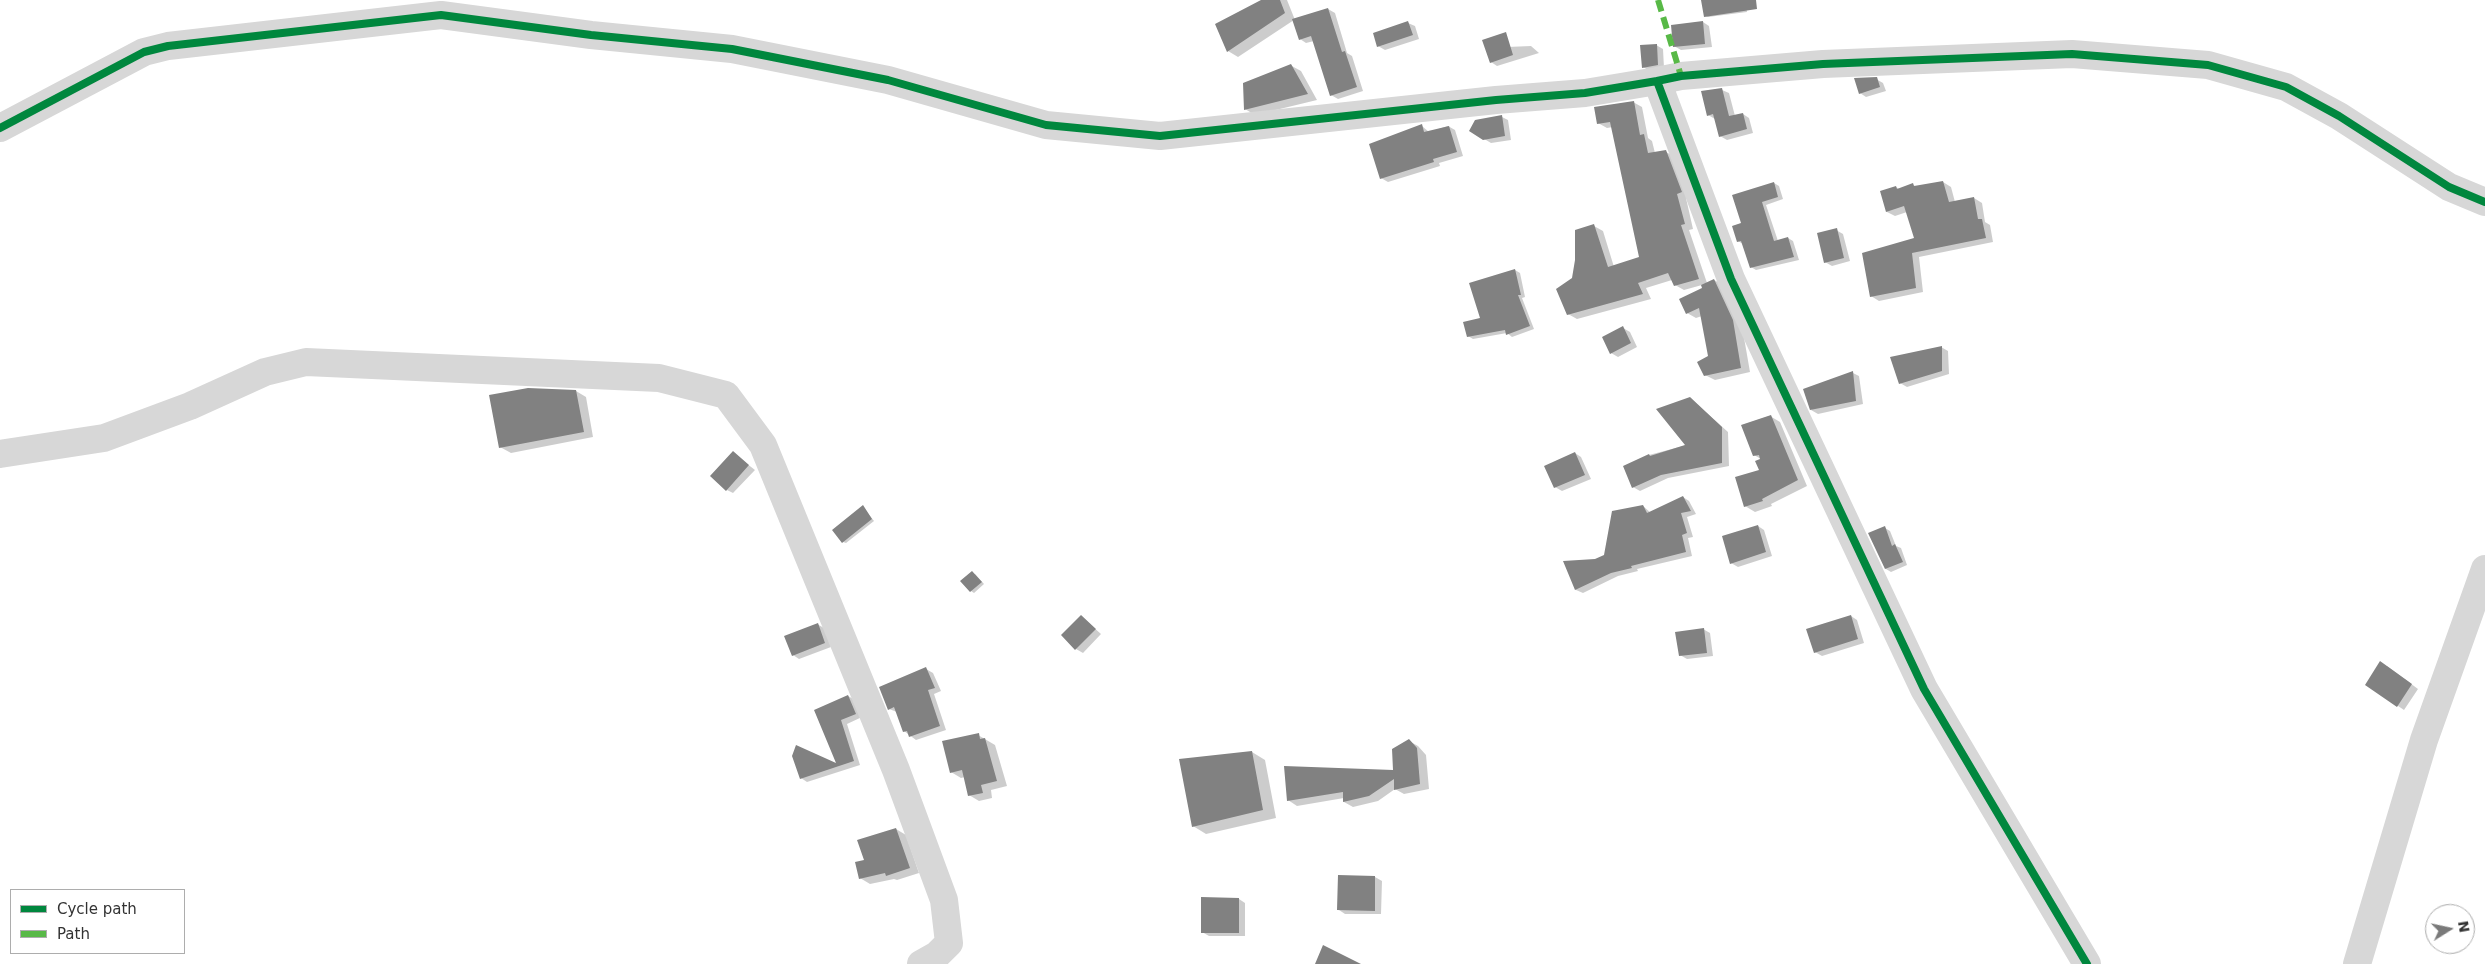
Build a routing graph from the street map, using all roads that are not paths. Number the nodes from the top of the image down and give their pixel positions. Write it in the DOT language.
graph roads {
  1 [pos="1657,81"];
  2 [pos="0,128"];
  3 [pos="2485,202"];
  4 [pos="0,454"];
  5 [pos="2485,569"];
  6 [pos="921,964"];
  7 [pos="2087,964"];
  8 [pos="2357,964"];
  1 -- 2 [label="street"];
  1 -- 3 [label="street"];
  1 -- 7 [label="street"];
  4 -- 6 [label="street"];
  5 -- 8 [label="street"];
}
